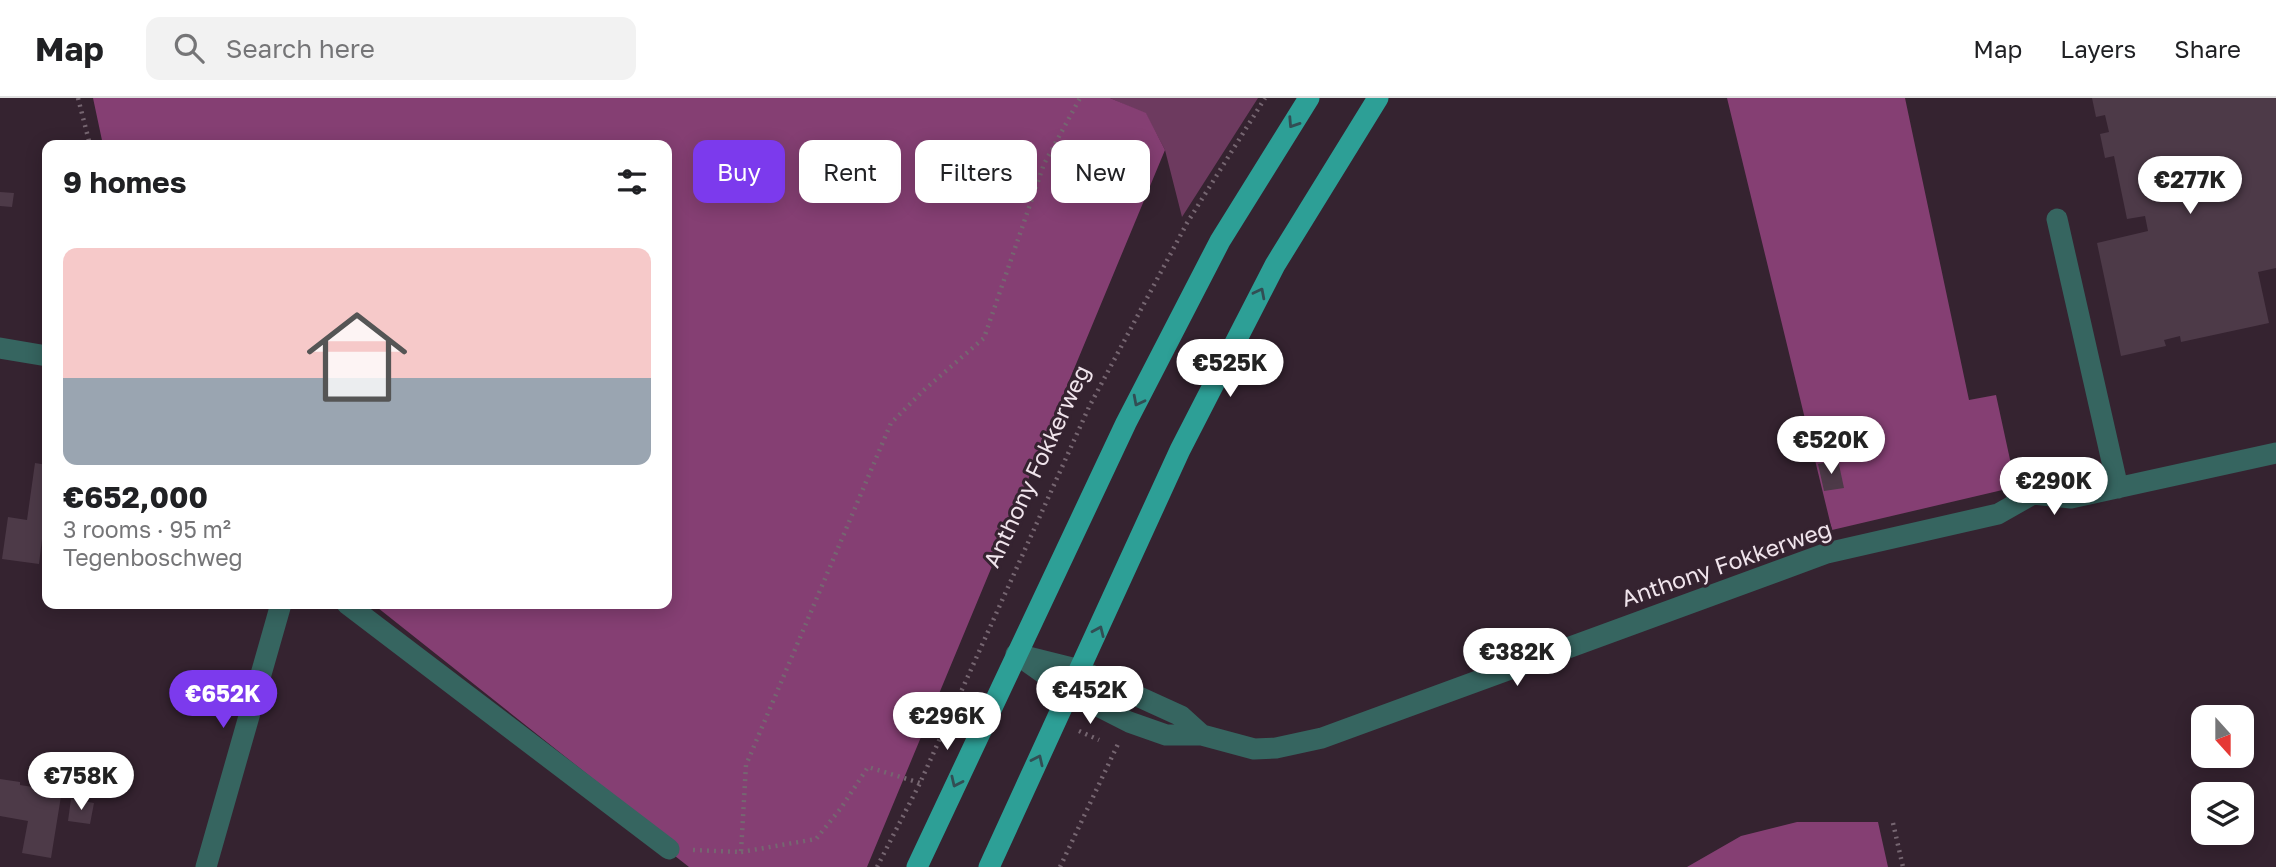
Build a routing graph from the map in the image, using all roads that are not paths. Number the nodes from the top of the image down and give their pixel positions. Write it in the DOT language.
graph roads {
  1 [pos="1309,98"];
  2 [pos="1378,98"];
  3 [pos="2057,219"];
  4 [pos="0,348"];
  5 [pos="42,355"];
  6 [pos="2276,453"];
  7 [pos="2118,488"];
  8 [pos="280,609"];
  9 [pos="354,609"];
  10 [pos="1016,654"];
  11 [pos="1080,670"];
  12 [pos="1070,692"];
  13 [pos="1202,735"];
  14 [pos="669,849"];
  15 [pos="206,867"];
  16 [pos="917,867"];
  17 [pos="989,867"];
  1 -- 10 [label="main road, one-way"];
  11 -- 2 [label="main road, one-way"];
  3 -- 7 [label="street"];
  4 -- 5 [label="street"];
  6 -- 7 [label="street, Anthony Fokkerweg"];
  7 -- 13 [label="street, Anthony Fokkerweg"];
  8 -- 15 [label="street"];
  9 -- 14 [label="street"];
  10 -- 11 [label="street, Anthony Fokkerweg"];
  10 -- 12 [label="street, Anthony Fokkerweg"];
  10 -- 16 [label="main road, one-way"];
  11 -- 12 [label="main road"];
  11 -- 13 [label="street, Anthony Fokkerweg"];
  12 -- 13 [label="street, Anthony Fokkerweg"];
  17 -- 12 [label="main road, one-way"];
}
